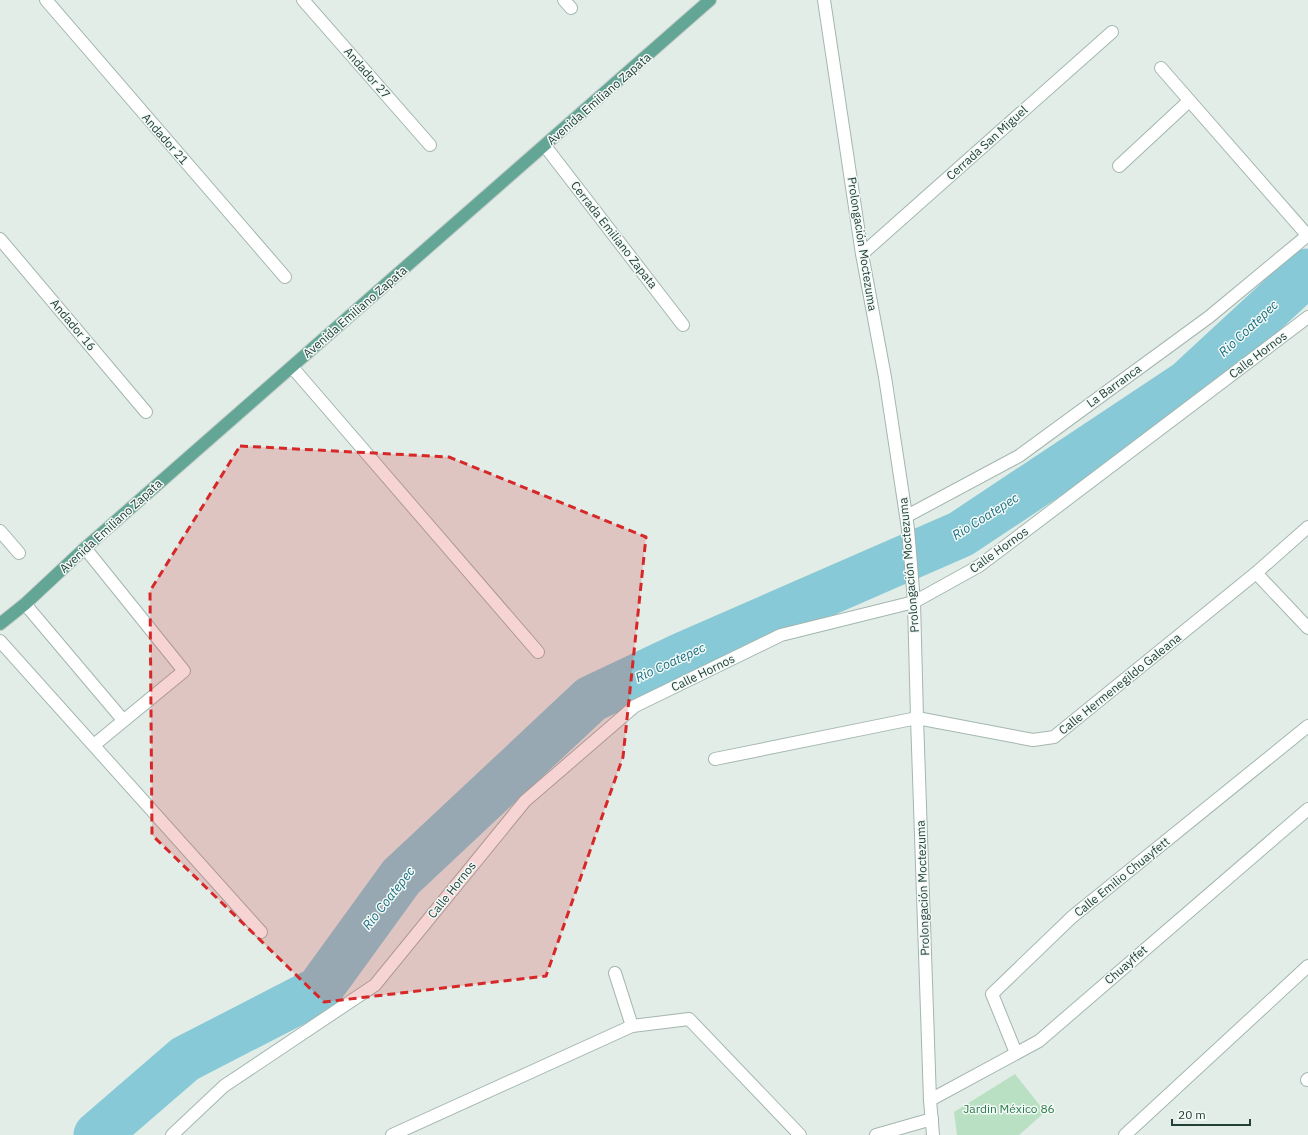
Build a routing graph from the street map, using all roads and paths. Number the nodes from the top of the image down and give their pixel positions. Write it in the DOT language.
graph roads {
  1 [pos="46,0"];
  2 [pos="303,0"];
  3 [pos="710,0"];
  4 [pos="824,0"];
  5 [pos="1112,32"];
  6 [pos="1161,68"];
  7 [pos="1189,101"];
  8 [pos="430,145"];
  9 [pos="545,146"];
  10 [pos="1119,166"];
  11 [pos="1308,236"];
  12 [pos="0,239"];
  13 [pos="862,254"];
  14 [pos="285,277"];
  15 [pos="1308,317"];
  16 [pos="683,325"];
  17 [pos="292,367"];
  18 [pos="146,412"];
  19 [pos="907,516"];
  20 [pos="1308,527"];
  21 [pos="0,531"];
  22 [pos="85,548"];
  23 [pos="19,553"];
  24 [pos="1256,573"];
  25 [pos="914,602"];
  26 [pos="25,604"];
  27 [pos="0,624"];
  28 [pos="1308,628"];
  29 [pos="0,641"];
  30 [pos="538,652"];
  31 [pos="917,718"];
  32 [pos="123,720"];
  33 [pos="1308,726"];
  34 [pos="94,745"];
  35 [pos="715,759"];
  36 [pos="1308,809"];
  37 [pos="261,932"];
  38 [pos="1308,966"];
  39 [pos="615,973"];
  40 [pos="632,1026"];
  41 [pos="1016,1053"];
  42 [pos="930,1100"];
  43 [pos="932,1119"];
  44 [pos="172,1135"];
  45 [pos="392,1135"];
  46 [pos="800,1135"];
  47 [pos="876,1135"];
  48 [pos="933,1135"];
  49 [pos="1125,1135"];
  1 -- 14 [label="street, Andador 21"];
  2 -- 8 [label="street, Andador 27"];
  3 -- 9 [label="main road, Avenida Emiliano Zapata"];
  4 -- 13 [label="street, Prolongación Moctezuma"];
  5 -- 13 [label="street, Cerrada San Miguel"];
  6 -- 7 [label="street"];
  7 -- 10 [label="street"];
  7 -- 11 [label="street"];
  9 -- 16 [label="street, Cerrada Emiliano Zapata"];
  9 -- 17 [label="main road, Avenida Emiliano Zapata"];
  11 -- 19 [label="street, La Barranca"];
  12 -- 18 [label="street, Andador 16"];
  13 -- 19 [label="street, Prolongación Moctezuma"];
  15 -- 25 [label="street, Calle Hornos"];
  17 -- 22 [label="main road, Avenida Emiliano Zapata"];
  17 -- 30 [label="street"];
  19 -- 25 [label="street, Prolongación Moctezuma"];
  20 -- 24 [label="street, Calle Hermenegildo Galeana"];
  21 -- 23 [label="street"];
  22 -- 26 [label="main road, Avenida Emiliano Zapata"];
  22 -- 32 [label="street"];
  24 -- 28 [label="street"];
  24 -- 31 [label="street, Calle Hermenegildo Galeana"];
  25 -- 31 [label="street, Prolongación Moctezuma"];
  25 -- 44 [label="street, Calle Hornos"];
  26 -- 27 [label="main road, Avenida Emiliano Zapata"];
  26 -- 32 [label="street"];
  29 -- 34 [label="street"];
  31 -- 35 [label="street"];
  31 -- 42 [label="street, Prolongación Moctezuma"];
  32 -- 34 [label="street"];
  33 -- 41 [label="street, Calle Emilio Chuayfett"];
  34 -- 37 [label="street"];
  36 -- 41 [label="street, Chuayffet"];
  38 -- 49 [label="street"];
  39 -- 40 [label="street"];
  40 -- 45 [label="street"];
  40 -- 46 [label="street"];
  41 -- 42 [label="street, Chuayffet"];
  42 -- 43 [label="street, Prolongación Moctezuma"];
  43 -- 47 [label="street"];
  43 -- 48 [label="street, Prolongación Moctezuma"];
}
